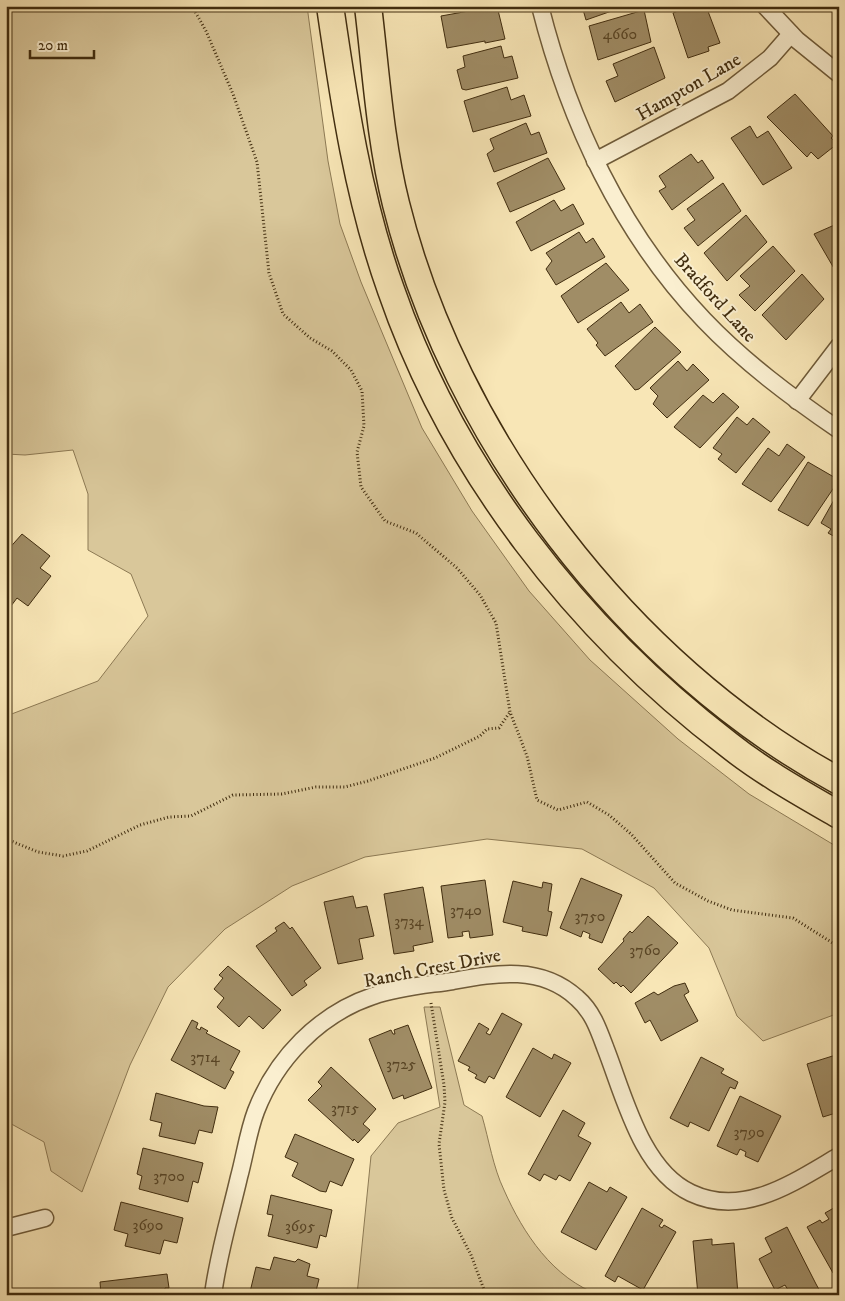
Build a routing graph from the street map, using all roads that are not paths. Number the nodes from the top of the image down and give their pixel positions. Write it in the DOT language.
graph roads {
  1 [pos="330,6"];
  2 [pos="368,6"];
  3 [pos="540,6"];
  4 [pos="765,6"];
  5 [pos="791,34"];
  6 [pos="839,74"];
  7 [pos="595,161"];
  8 [pos="839,346"];
  9 [pos="797,401"];
  10 [pos="839,430"];
  11 [pos="839,781"];
  12 [pos="839,815"];
  13 [pos="839,1156"];
  14 [pos="45,1218"];
  15 [pos="6,1228"];
  16 [pos="213,1295"];
  1 -- 12 [label="main road"];
  2 -- 11 [label="main road"];
  3 -- 7 [label="street, Bradford Lane"];
  4 -- 5 [label="street"];
  5 -- 6 [label="street"];
  5 -- 7 [label="street, Hampton Lane"];
  7 -- 9 [label="street, Bradford Lane"];
  8 -- 9 [label="street"];
  9 -- 10 [label="street, Bradford Lane"];
  13 -- 16 [label="street, Ranch Crest Drive"];
  14 -- 15 [label="street"];
}
